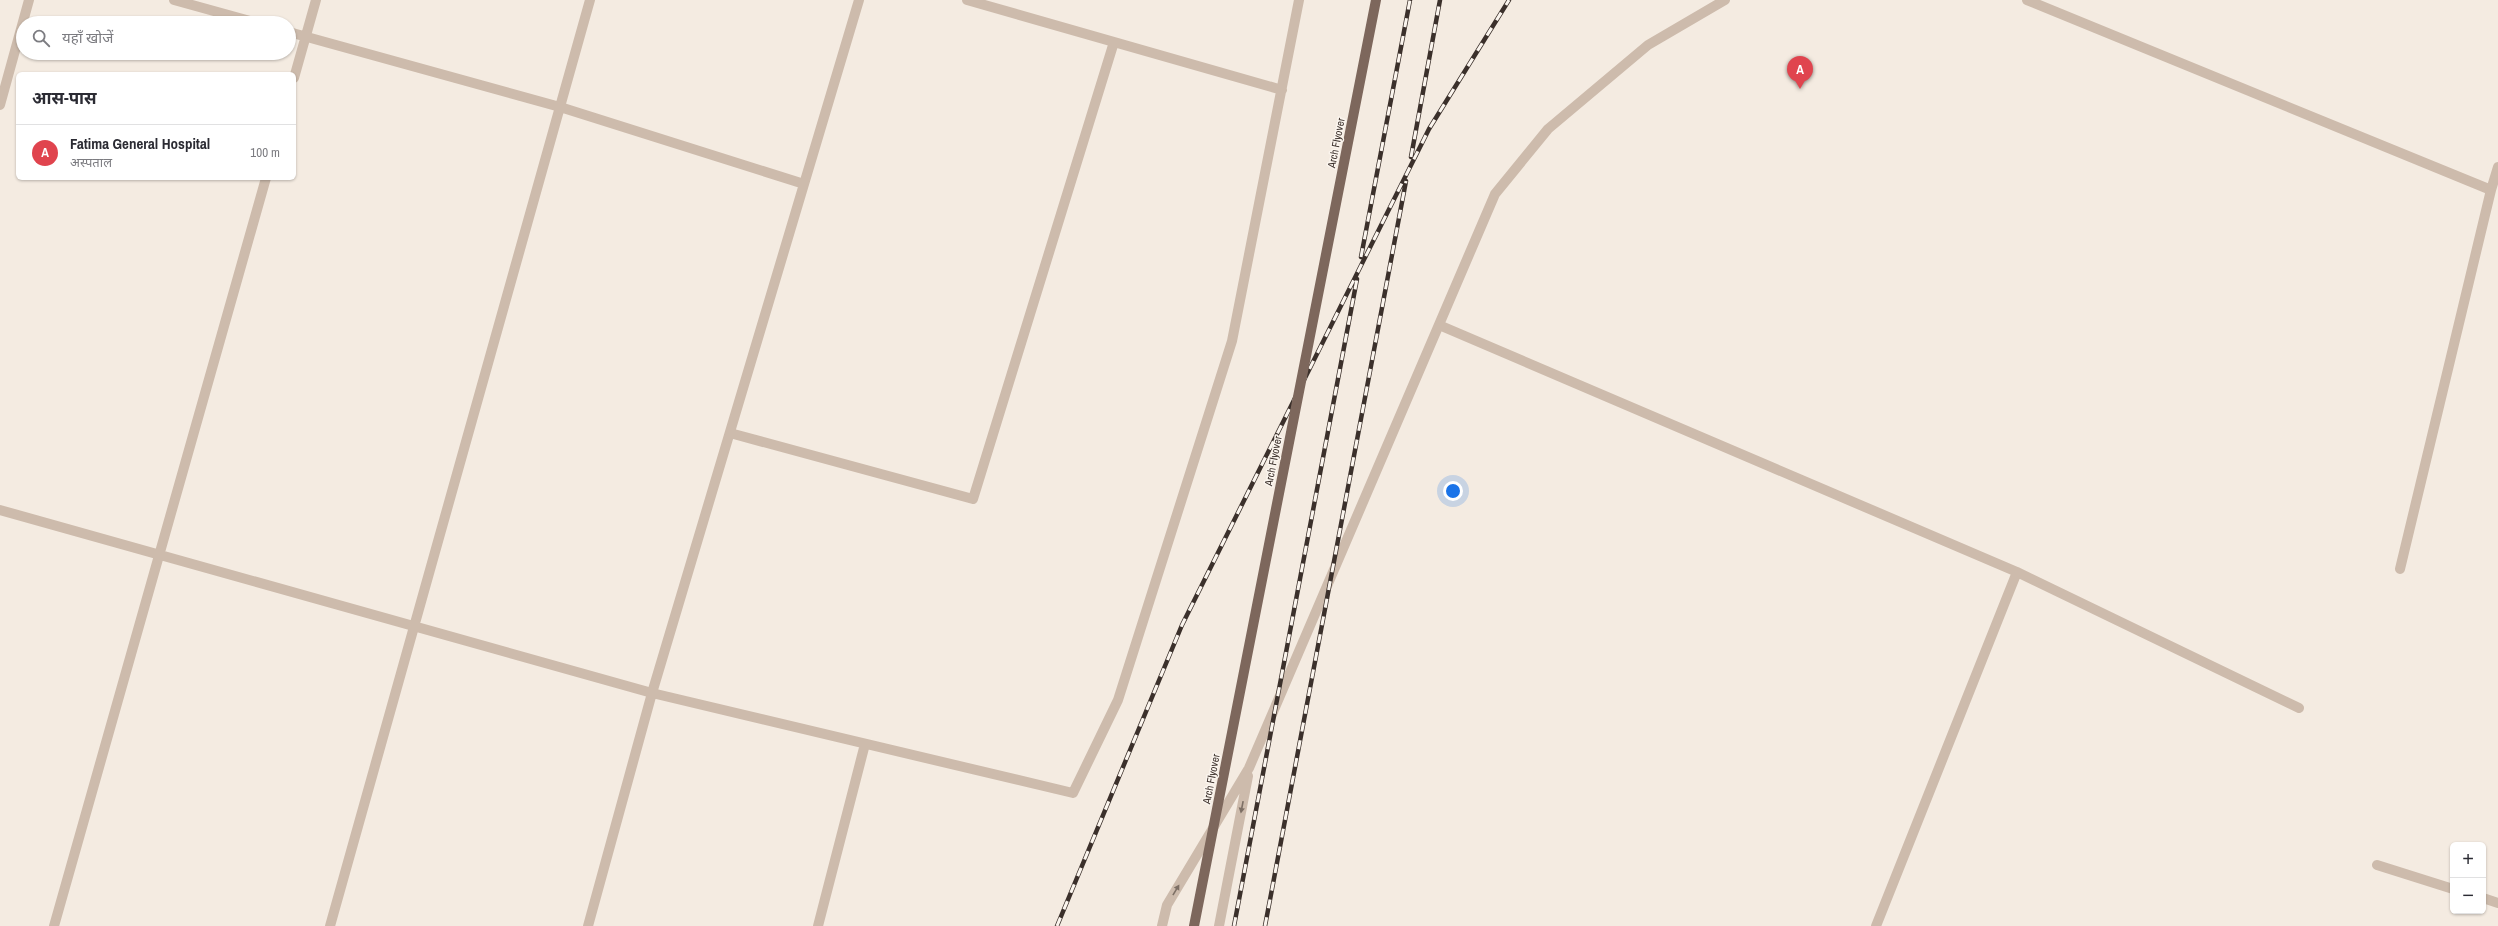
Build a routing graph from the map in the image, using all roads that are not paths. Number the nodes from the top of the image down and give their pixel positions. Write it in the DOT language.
graph roads {
  1 [pos="29,0"];
  2 [pos="174,0"];
  3 [pos="316,0"];
  4 [pos="590,0"];
  5 [pos="859,0"];
  6 [pos="967,0"];
  7 [pos="1300,0"];
  8 [pos="1376,0"];
  9 [pos="1725,0"];
  10 [pos="2027,0"];
  11 [pos="25,16"];
  12 [pos="232,16"];
  13 [pos="296,34"];
  14 [pos="306,37"];
  15 [pos="1114,42"];
  16 [pos="16,47"];
  17 [pos="296,72"];
  18 [pos="1282,90"];
  19 [pos="0,105"];
  20 [pos="560,108"];
  21 [pos="2498,167"];
  22 [pos="265,180"];
  23 [pos="804,184"];
  24 [pos="2491,190"];
  25 [pos="1439,325"];
  26 [pos="730,433"];
  27 [pos="0,510"];
  28 [pos="159,553"];
  29 [pos="2400,569"];
  30 [pos="2017,572"];
  31 [pos="414,626"];
  32 [pos="652,693"];
  33 [pos="2299,708"];
  34 [pos="865,744"];
  35 [pos="1249,768"];
  36 [pos="2377,865"];
  37 [pos="2450,888"];
  38 [pos="2486,899"];
  39 [pos="2498,903"];
  40 [pos="54,926"];
  41 [pos="330,926"];
  42 [pos="588,926"];
  43 [pos="818,926"];
  44 [pos="1162,926"];
  45 [pos="1194,926"];
  46 [pos="1219,926"];
  47 [pos="1876,926"];
  1 -- 11 [label="street"];
  2 -- 12 [label="street"];
  3 -- 14 [label="street"];
  4 -- 20 [label="street"];
  5 -- 23 [label="street"];
  6 -- 15 [label="street"];
  7 -- 18 [label="street"];
  8 -- 45 [label="main road, Arch Flyover, bridge"];
  9 -- 25 [label="street"];
  10 -- 24 [label="street"];
  13 -- 14 [label="street"];
  14 -- 17 [label="street"];
  14 -- 20 [label="street"];
  15 -- 18 [label="street"];
  15 -- 26 [label="street"];
  16 -- 19 [label="street"];
  18 -- 34 [label="street"];
  20 -- 23 [label="street"];
  20 -- 31 [label="street"];
  21 -- 24 [label="street"];
  22 -- 28 [label="street"];
  23 -- 26 [label="street"];
  24 -- 29 [label="street"];
  25 -- 30 [label="street"];
  25 -- 35 [label="street"];
  26 -- 32 [label="street"];
  27 -- 28 [label="street"];
  28 -- 31 [label="street"];
  28 -- 40 [label="street"];
  30 -- 33 [label="street"];
  30 -- 47 [label="street"];
  31 -- 32 [label="street"];
  31 -- 41 [label="street"];
  32 -- 34 [label="street"];
  32 -- 42 [label="street"];
  34 -- 43 [label="street"];
  44 -- 35 [label="street, one-way"];
  35 -- 46 [label="street, one-way"];
  36 -- 37 [label="street"];
  38 -- 39 [label="street"];
}
